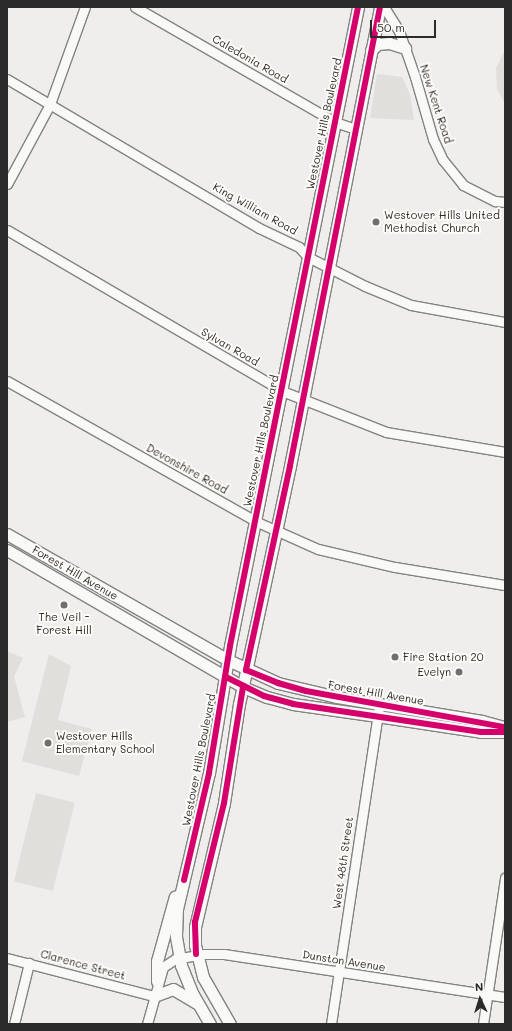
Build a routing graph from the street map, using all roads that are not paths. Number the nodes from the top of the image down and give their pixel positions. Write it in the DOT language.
graph roads {
  1 [pos="85,7"];
  2 [pos="136,7"];
  3 [pos="358,7"];
  4 [pos="380,7"];
  5 [pos="384,7"];
  6 [pos="405,48"];
  7 [pos="371,50"];
  8 [pos="7,79"];
  9 [pos="50,104"];
  10 [pos="335,122"];
  11 [pos="355,129"];
  12 [pos="7,184"];
  13 [pos="505,202"];
  14 [pos="7,230"];
  15 [pos="308,257"];
  16 [pos="329,268"];
  17 [pos="505,322"];
  18 [pos="7,381"];
  19 [pos="282,391"];
  20 [pos="302,400"];
  21 [pos="505,452"];
  22 [pos="255,521"];
  23 [pos="276,530"];
  24 [pos="7,534"];
  25 [pos="7,550"];
  26 [pos="505,585"];
  27 [pos="228,660"];
  28 [pos="246,670"];
  29 [pos="226,677"];
  30 [pos="243,687"];
  31 [pos="379,705"];
  32 [pos="377,716"];
  33 [pos="505,727"];
  34 [pos="505,732"];
  35 [pos="505,878"];
  36 [pos="184,880"];
  37 [pos="196,954"];
  38 [pos="179,957"];
  39 [pos="7,958"];
  40 [pos="29,964"];
  41 [pos="339,972"];
  42 [pos="157,981"];
  43 [pos="487,994"];
  44 [pos="154,996"];
  45 [pos="505,997"];
  46 [pos="197,1004"];
  47 [pos="14,1024"];
  48 [pos="147,1024"];
  49 [pos="210,1024"];
  50 [pos="230,1024"];
  51 [pos="331,1024"];
  52 [pos="484,1024"];
  1 -- 9 [label="street"];
  2 -- 10 [label="street, Caledonia Road"];
  3 -- 10 [label="main road, Westover Hills Boulevard"];
  4 -- 7 [label="main road"];
  5 -- 6 [label="street, New Kent Road"];
  6 -- 7 [label="main road"];
  6 -- 13 [label="street, New Kent Road"];
  7 -- 11 [label="main road"];
  8 -- 9 [label="street, King William Road"];
  9 -- 12 [label="street"];
  9 -- 15 [label="street, King William Road"];
  10 -- 11 [label="street, Caledonia Road"];
  10 -- 15 [label="main road, Westover Hills Boulevard"];
  11 -- 16 [label="main road"];
  14 -- 19 [label="street, Sylvan Road"];
  15 -- 16 [label="street, King William Road"];
  15 -- 19 [label="main road, Westover Hills Boulevard"];
  16 -- 17 [label="street, King William Road"];
  16 -- 20 [label="main road"];
  18 -- 22 [label="street, Devonshire Road"];
  19 -- 20 [label="street, Sylvan Road"];
  19 -- 22 [label="main road, Westover Hills Boulevard"];
  20 -- 21 [label="street, Sylvan Road"];
  20 -- 23 [label="main road"];
  22 -- 23 [label="street, Devonshire Road"];
  22 -- 27 [label="main road, Westover Hills Boulevard"];
  23 -- 26 [label="street, Devonshire Road"];
  23 -- 28 [label="main road"];
  24 -- 27 [label="main road, Forest Hill Avenue"];
  25 -- 29 [label="main road, Forest Hill Avenue"];
  27 -- 28 [label="main road, Forest Hill Avenue"];
  27 -- 29 [label="main road, Westover Hills Boulevard"];
  28 -- 30 [label="main road"];
  28 -- 31 [label="main road, Forest Hill Avenue"];
  29 -- 30 [label="main road, Forest Hill Avenue"];
  29 -- 36 [label="main road, Westover Hills Boulevard"];
  30 -- 32 [label="main road, Forest Hill Avenue"];
  30 -- 37 [label="main road"];
  31 -- 32 [label="street, West 48th Street"];
  31 -- 33 [label="main road, Forest Hill Avenue"];
  32 -- 34 [label="main road, Forest Hill Avenue"];
  32 -- 41 [label="street, West 48th Street"];
  35 -- 43 [label="street"];
  36 -- 38 [label="main road, Westover Hills Boulevard"];
  36 -- 42 [label="main road"];
  37 -- 38 [label="street, Dunston Avenue"];
  37 -- 41 [label="street, Dunston Avenue"];
  37 -- 50 [label="main road"];
  38 -- 42 [label="street"];
  38 -- 46 [label="main road, Westover Hills Boulevard"];
  39 -- 40 [label="street, Clarence Street"];
  40 -- 44 [label="street, Clarence Street"];
  40 -- 47 [label="street"];
  41 -- 43 [label="street, Dunston Avenue"];
  41 -- 51 [label="street, West 48th Street"];
  42 -- 44 [label="street"];
  43 -- 45 [label="street, Dunston Avenue"];
  43 -- 52 [label="street"];
  44 -- 46 [label="main road"];
  44 -- 48 [label="street"];
  46 -- 49 [label="main road, Westover Hills Boulevard"];
}
